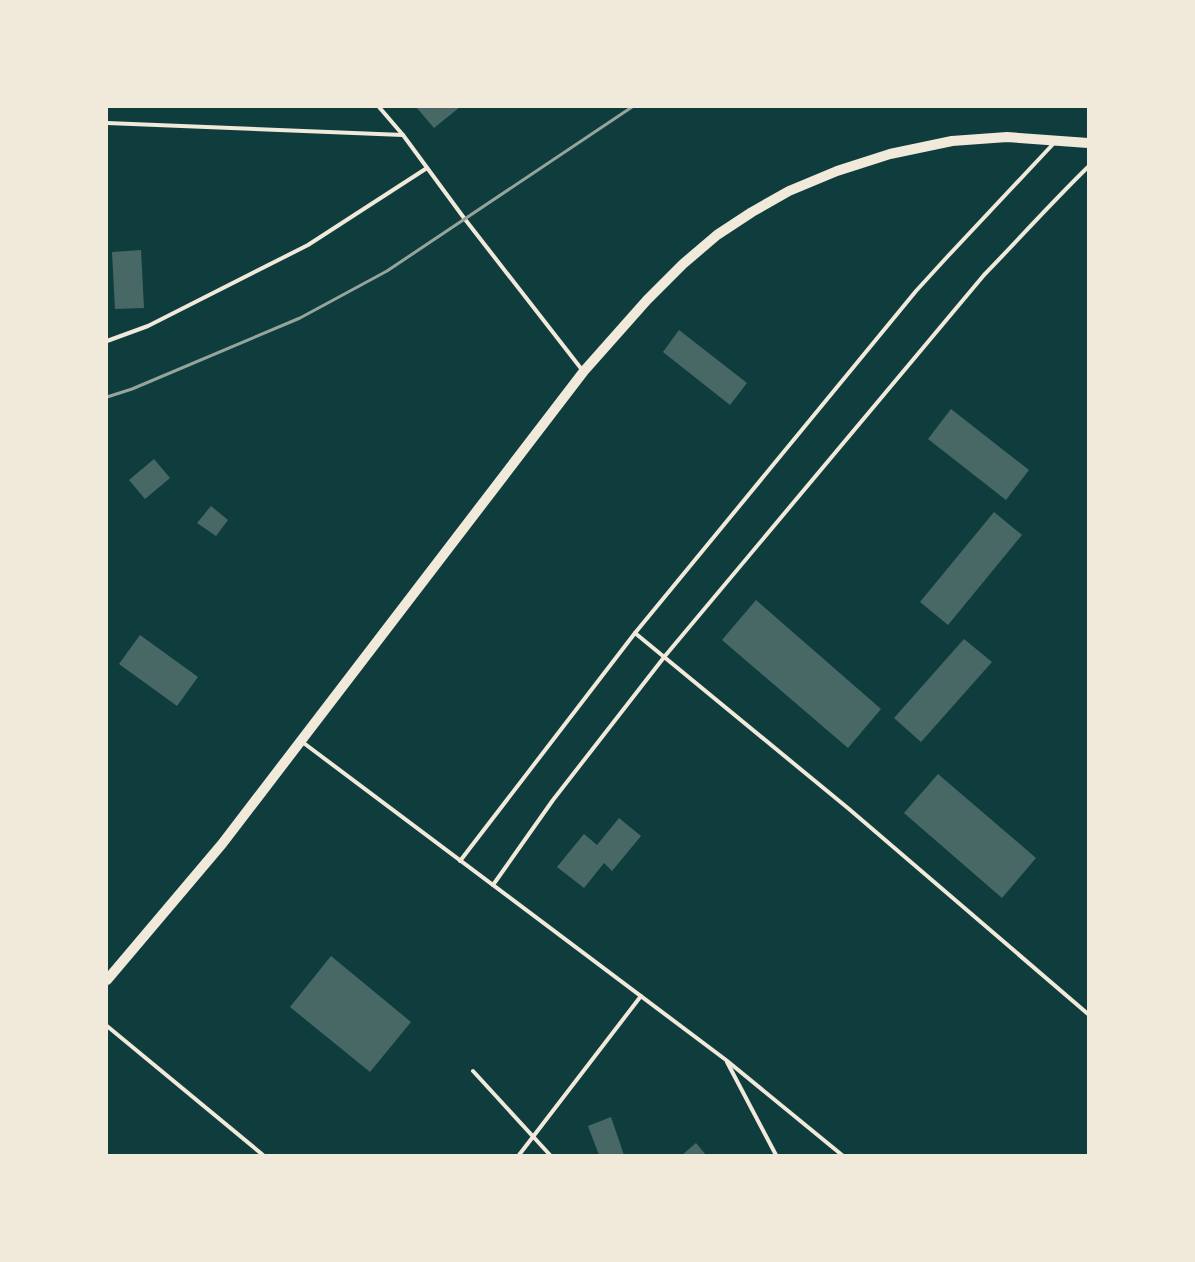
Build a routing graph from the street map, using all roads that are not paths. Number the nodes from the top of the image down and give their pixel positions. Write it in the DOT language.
graph roads {
  1 [pos="379,107"];
  2 [pos="107,123"];
  3 [pos="403,135"];
  4 [pos="1057,141"];
  5 [pos="1088,143"];
  6 [pos="1088,166"];
  7 [pos="427,168"];
  8 [pos="107,341"];
  9 [pos="584,372"];
  10 [pos="635,633"];
  11 [pos="665,656"];
  12 [pos="301,741"];
  13 [pos="460,861"];
  14 [pos="493,885"];
  15 [pos="107,980"];
  16 [pos="641,996"];
  17 [pos="1088,1014"];
  18 [pos="107,1026"];
  19 [pos="726,1060"];
  20 [pos="473,1071"];
  21 [pos="533,1137"];
  22 [pos="263,1155"];
  23 [pos="519,1155"];
  24 [pos="550,1155"];
  25 [pos="776,1155"];
  26 [pos="842,1155"];
  1 -- 3 [label="street"];
  2 -- 3 [label="street"];
  3 -- 7 [label="street"];
  4 -- 5 [label="main road"];
  4 -- 9 [label="main road"];
  4 -- 10 [label="street"];
  6 -- 11 [label="street"];
  7 -- 8 [label="street"];
  7 -- 9 [label="street"];
  9 -- 12 [label="main road"];
  10 -- 11 [label="street"];
  10 -- 13 [label="street"];
  11 -- 14 [label="street"];
  11 -- 17 [label="street"];
  12 -- 13 [label="street"];
  12 -- 15 [label="main road"];
  13 -- 14 [label="street"];
  14 -- 16 [label="street"];
  16 -- 19 [label="street"];
  16 -- 21 [label="street"];
  18 -- 22 [label="street"];
  19 -- 25 [label="street"];
  19 -- 26 [label="street"];
  20 -- 21 [label="street"];
  21 -- 23 [label="street"];
  21 -- 24 [label="street"];
}
